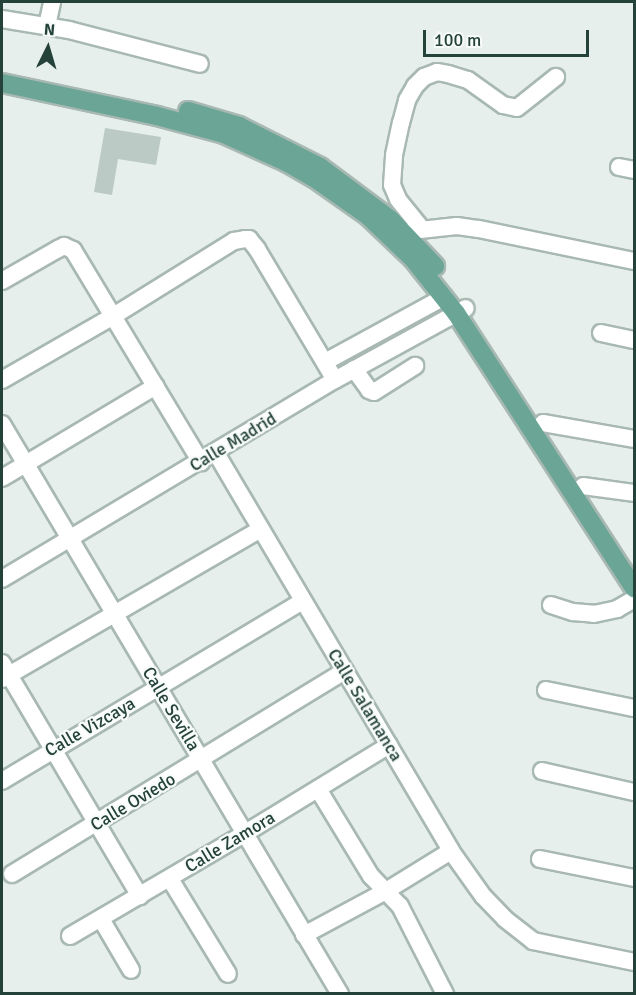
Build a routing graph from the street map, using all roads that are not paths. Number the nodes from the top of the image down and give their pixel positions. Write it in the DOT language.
graph roads {
  1 [pos="52,2"];
  2 [pos="2,19"];
  3 [pos="47,26"];
  4 [pos="200,64"];
  5 [pos="2,70"];
  6 [pos="556,77"];
  7 [pos="2,83"];
  8 [pos="414,231"];
  9 [pos="634,261"];
  10 [pos="7,278"];
  11 [pos="444,297"];
  12 [pos="461,311"];
  13 [pos="115,315"];
  14 [pos="601,333"];
  15 [pos="634,340"];
  16 [pos="325,362"];
  17 [pos="415,366"];
  18 [pos="354,369"];
  19 [pos="2,380"];
  20 [pos="335,380"];
  21 [pos="156,386"];
  22 [pos="543,423"];
  23 [pos="2,424"];
  24 [pos="634,439"];
  25 [pos="216,453"];
  26 [pos="201,462"];
  27 [pos="25,465"];
  28 [pos="2,478"];
  29 [pos="583,486"];
  30 [pos="634,493"];
  31 [pos="261,529"];
  32 [pos="69,538"];
  33 [pos="634,567"];
  34 [pos="2,579"];
  35 [pos="634,588"];
  36 [pos="634,599"];
  37 [pos="303,601"];
  38 [pos="551,605"];
  39 [pos="114,615"];
  40 [pos="345,671"];
  41 [pos="4,673"];
  42 [pos="158,687"];
  43 [pos="546,690"];
  44 [pos="634,708"];
  45 [pos="389,745"];
  46 [pos="52,749"];
  47 [pos="201,760"];
  48 [pos="542,771"];
  49 [pos="2,781"];
  50 [pos="318,789"];
  51 [pos="634,792"];
  52 [pos="97,824"];
  53 [pos="244,834"];
  54 [pos="451,850"];
  55 [pos="540,859"];
  56 [pos="12,874"];
  57 [pos="634,878"];
  58 [pos="170,879"];
  59 [pos="386,891"];
  60 [pos="140,896"];
  61 [pos="101,919"];
  62 [pos="304,935"];
  63 [pos="70,936"];
  64 [pos="634,962"];
  65 [pos="131,970"];
  66 [pos="228,974"];
  67 [pos="340,993"];
  68 [pos="445,993"];
  1 -- 3 [label="street"];
  2 -- 3 [label="street"];
  3 -- 4 [label="street"];
  5 -- 8 [label="main road"];
  6 -- 8 [label="street"];
  7 -- 11 [label="main road"];
  8 -- 9 [label="street"];
  8 -- 12 [label="main road"];
  10 -- 13 [label="street"];
  11 -- 12 [label="main road"];
  11 -- 16 [label="street"];
  12 -- 18 [label="street, Calle Madrid"];
  12 -- 22 [label="main road"];
  12 -- 35 [label="main road"];
  13 -- 16 [label="street"];
  13 -- 19 [label="street"];
  13 -- 21 [label="street"];
  14 -- 15 [label="street"];
  16 -- 20 [label="street"];
  17 -- 18 [label="street"];
  18 -- 20 [label="street, Calle Madrid"];
  20 -- 25 [label="street, Calle Madrid"];
  21 -- 26 [label="street"];
  21 -- 27 [label="street"];
  22 -- 24 [label="street"];
  22 -- 29 [label="main road"];
  23 -- 27 [label="street, Calle Sevilla"];
  25 -- 26 [label="street, Calle Madrid"];
  25 -- 31 [label="street, Calle Salamanca"];
  26 -- 32 [label="street, Calle Madrid"];
  27 -- 28 [label="street"];
  27 -- 32 [label="street, Calle Sevilla"];
  29 -- 30 [label="street"];
  29 -- 33 [label="main road"];
  31 -- 37 [label="street, Calle Salamanca"];
  31 -- 39 [label="street"];
  32 -- 34 [label="street, Calle Madrid"];
  32 -- 39 [label="street, Calle Sevilla"];
  36 -- 38 [label="street"];
  37 -- 40 [label="street, Calle Salamanca"];
  37 -- 42 [label="street, Calle Vizcaya"];
  39 -- 41 [label="street"];
  39 -- 42 [label="street, Calle Sevilla"];
  40 -- 45 [label="street, Calle Salamanca"];
  40 -- 47 [label="street, Calle Oviedo"];
  41 -- 46 [label="street"];
  42 -- 46 [label="street, Calle Vizcaya"];
  42 -- 47 [label="street, Calle Sevilla"];
  43 -- 44 [label="street"];
  45 -- 50 [label="street, Calle Zamora"];
  45 -- 54 [label="street, Calle Salamanca"];
  46 -- 49 [label="street, Calle Vizcaya"];
  46 -- 52 [label="street"];
  47 -- 52 [label="street, Calle Oviedo"];
  47 -- 53 [label="street, Calle Sevilla"];
  48 -- 51 [label="street"];
  50 -- 53 [label="street, Calle Zamora"];
  50 -- 59 [label="street"];
  52 -- 56 [label="street, Calle Oviedo"];
  52 -- 60 [label="street"];
  53 -- 58 [label="street, Calle Zamora"];
  53 -- 62 [label="street, Calle Sevilla"];
  54 -- 59 [label="street"];
  54 -- 64 [label="street, Calle Salamanca"];
  55 -- 57 [label="street"];
  58 -- 60 [label="street, Calle Zamora"];
  58 -- 66 [label="street"];
  59 -- 62 [label="street"];
  59 -- 68 [label="street"];
  60 -- 61 [label="street, Calle Zamora"];
  61 -- 63 [label="street, Calle Zamora"];
  61 -- 65 [label="street"];
  62 -- 67 [label="street, Calle Sevilla"];
}
